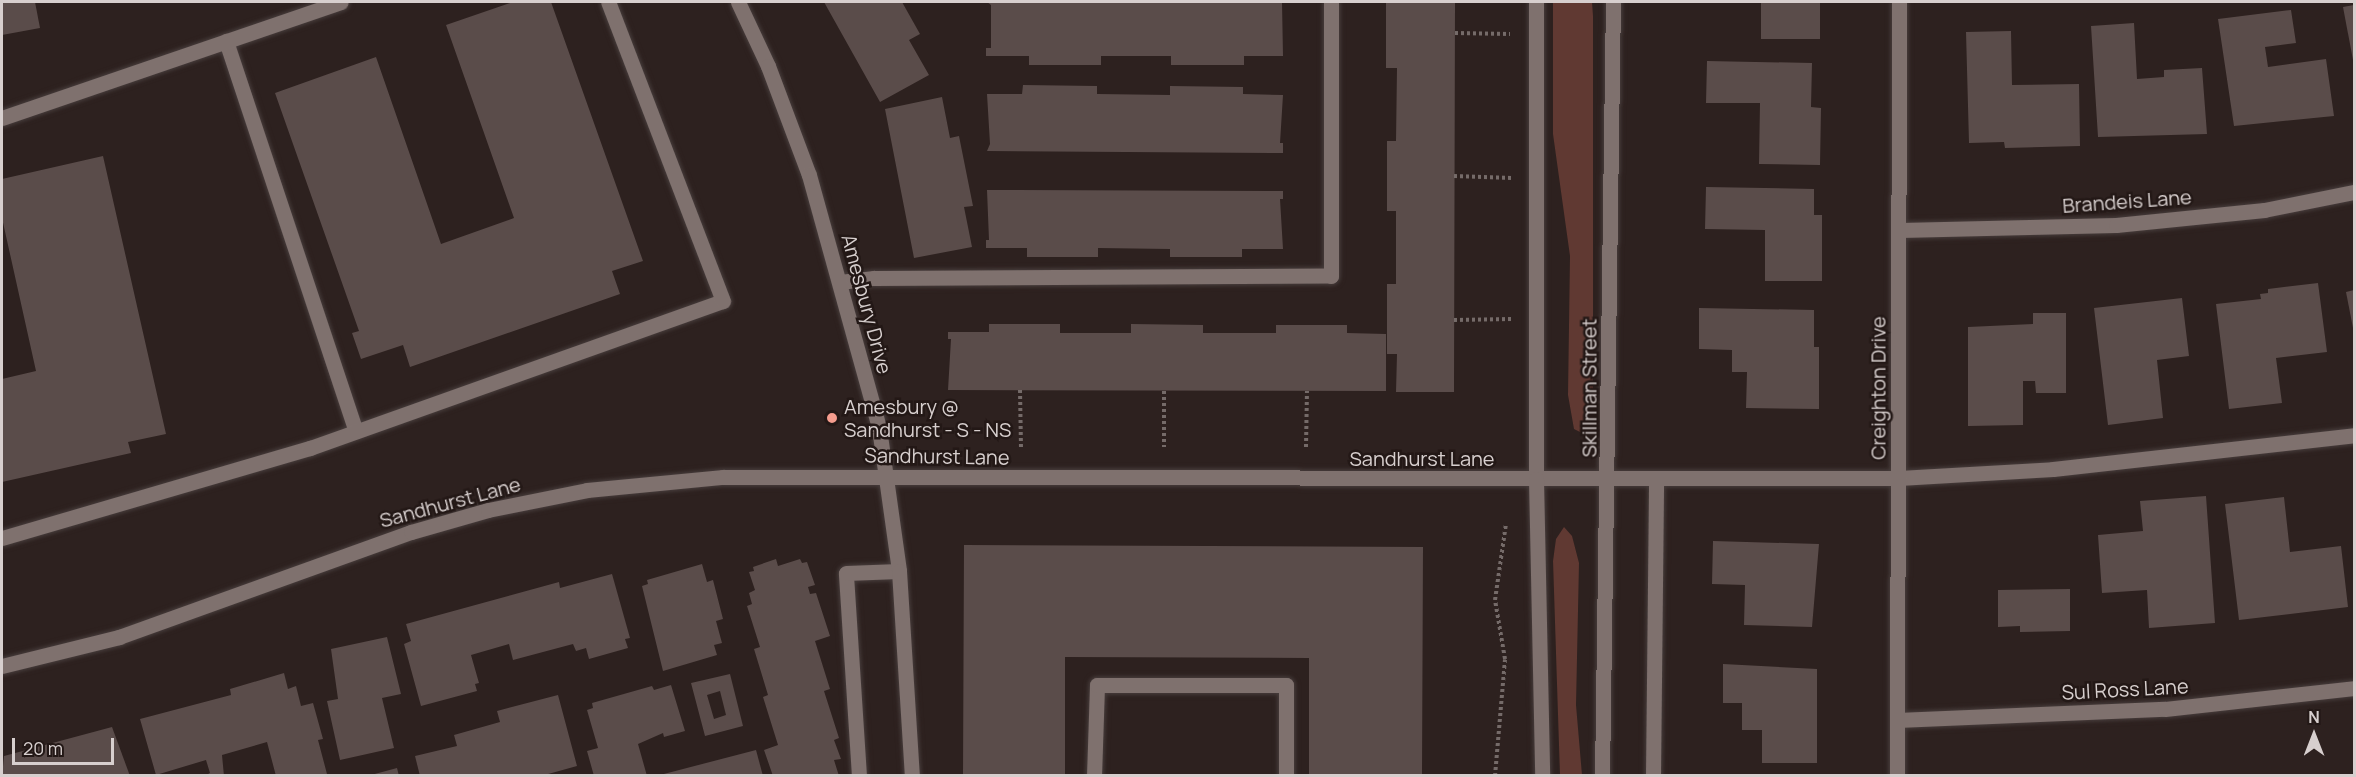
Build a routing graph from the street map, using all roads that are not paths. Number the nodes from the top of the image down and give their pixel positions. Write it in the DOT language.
graph roads {
  1 [pos="341,2"];
  2 [pos="608,2"];
  3 [pos="738,2"];
  4 [pos="1331,2"];
  5 [pos="1536,2"];
  6 [pos="1613,2"];
  7 [pos="1899,2"];
  8 [pos="226,40"];
  9 [pos="2,118"];
  10 [pos="2355,192"];
  11 [pos="1900,230"];
  12 [pos="840,282"];
  13 [pos="356,431"];
  14 [pos="2355,435"];
  15 [pos="888,476"];
  16 [pos="1536,478"];
  17 [pos="1609,478"];
  18 [pos="1656,478"];
  19 [pos="1899,478"];
  20 [pos="2,538"];
  21 [pos="899,571"];
  22 [pos="2,666"];
  23 [pos="2355,688"];
  24 [pos="1898,720"];
  25 [pos="860,776"];
  26 [pos="912,776"];
  27 [pos="1094,776"];
  28 [pos="1286,776"];
  29 [pos="1542,776"];
  30 [pos="1602,776"];
  31 [pos="1653,776"];
  32 [pos="1897,776"];
  1 -- 8 [label="street"];
  2 -- 13 [label="street"];
  3 -- 12 [label="street, Amesbury Drive"];
  4 -- 12 [label="street"];
  5 -- 16 [label="street"];
  6 -- 17 [label="street, Skillman Street"];
  7 -- 11 [label="street, Creighton Drive"];
  8 -- 9 [label="street"];
  8 -- 13 [label="street"];
  10 -- 11 [label="street, Brandeis Lane"];
  11 -- 19 [label="street, Creighton Drive"];
  12 -- 15 [label="street, Amesbury Drive"];
  13 -- 20 [label="street"];
  14 -- 19 [label="street, Sandhurst Lane"];
  15 -- 16 [label="street, Sandhurst Lane"];
  15 -- 21 [label="street, Amesbury Drive"];
  15 -- 22 [label="street, Sandhurst Lane"];
  16 -- 17 [label="street, Sandhurst Lane"];
  16 -- 29 [label="street"];
  17 -- 18 [label="street, Sandhurst Lane"];
  17 -- 30 [label="street, Skillman Street"];
  18 -- 19 [label="street, Sandhurst Lane"];
  18 -- 31 [label="street"];
  19 -- 24 [label="street, Creighton Drive"];
  21 -- 25 [label="street"];
  21 -- 26 [label="street, Amesbury Drive"];
  23 -- 24 [label="street, Sul Ross Lane"];
  24 -- 32 [label="street, Creighton Drive"];
  27 -- 28 [label="street"];
}
